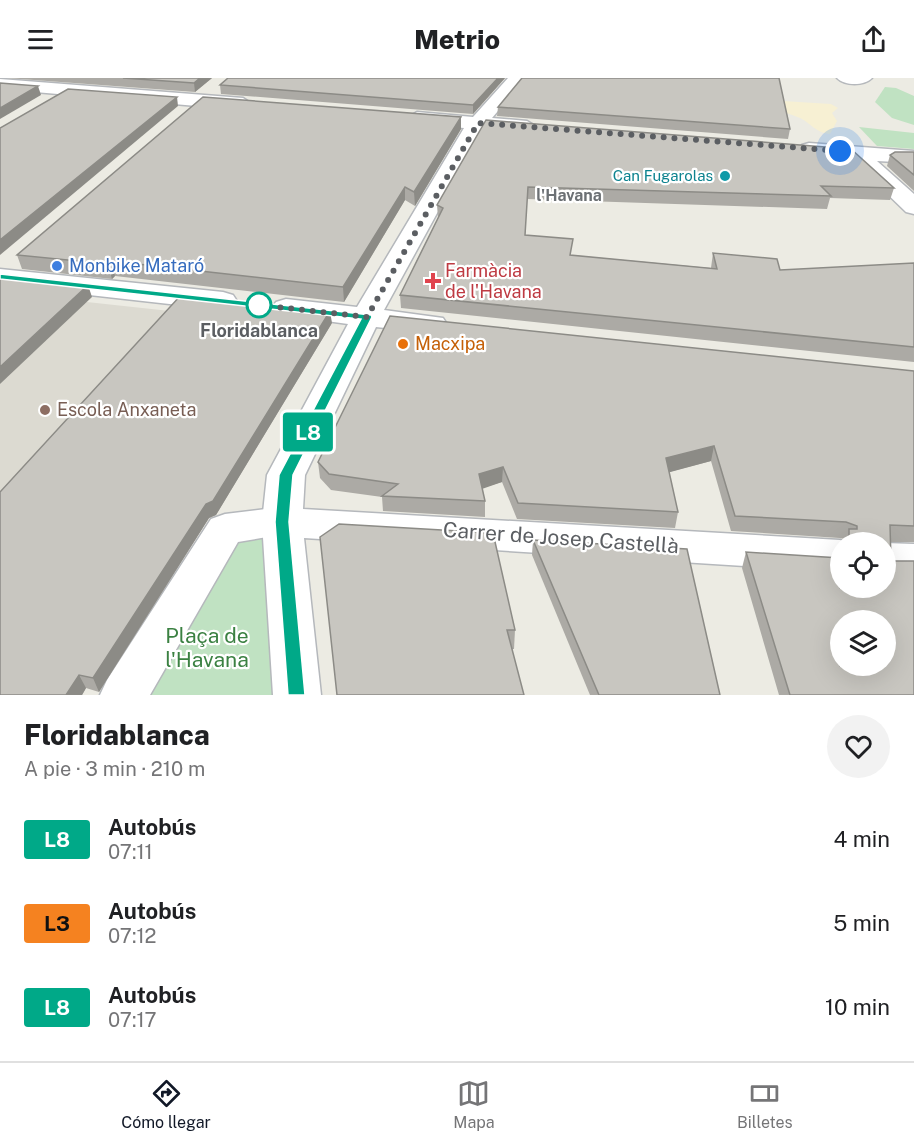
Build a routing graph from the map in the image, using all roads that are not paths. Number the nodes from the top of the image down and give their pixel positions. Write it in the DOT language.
graph roads {
  1 [pos="517,78"];
  2 [pos="846,78"];
  3 [pos="863,78"];
  4 [pos="220,83"];
  5 [pos="0,84"];
  6 [pos="67,89"];
  7 [pos="200,100"];
  8 [pos="257,105"];
  9 [pos="38,107"];
  10 [pos="404,116"];
  11 [pos="174,123"];
  12 [pos="475,126"];
  13 [pos="543,128"];
  14 [pos="792,147"];
  15 [pos="855,152"];
  16 [pos="914,156"];
  17 [pos="914,207"];
  18 [pos="21,255"];
  19 [pos="0,271"];
  20 [pos="0,277"];
  21 [pos="367,317"];
  22 [pos="457,327"];
  23 [pos="282,522"];
  24 [pos="830,555"];
  25 [pos="896,559"];
  26 [pos="914,560"];
  27 [pos="124,695"];
  28 [pos="297,695"];
  1 -- 12 [label="street"];
  2 -- 3 [label="street"];
  4 -- 7 [label="street"];
  5 -- 6 [label="street"];
  6 -- 7 [label="street"];
  6 -- 9 [label="street"];
  7 -- 8 [label="street"];
  7 -- 11 [label="street"];
  10 -- 12 [label="street"];
  12 -- 13 [label="street"];
  12 -- 21 [label="street"];
  14 -- 15 [label="street"];
  15 -- 16 [label="street"];
  15 -- 17 [label="street"];
  18 -- 19 [label="street"];
  20 -- 21 [label="street"];
  21 -- 22 [label="street"];
  21 -- 23 [label="street"];
  23 -- 24 [label="street, Carrer de Josep Castellà"];
  23 -- 27 [label="street"];
  23 -- 28 [label="street"];
  25 -- 26 [label="street"];
}
